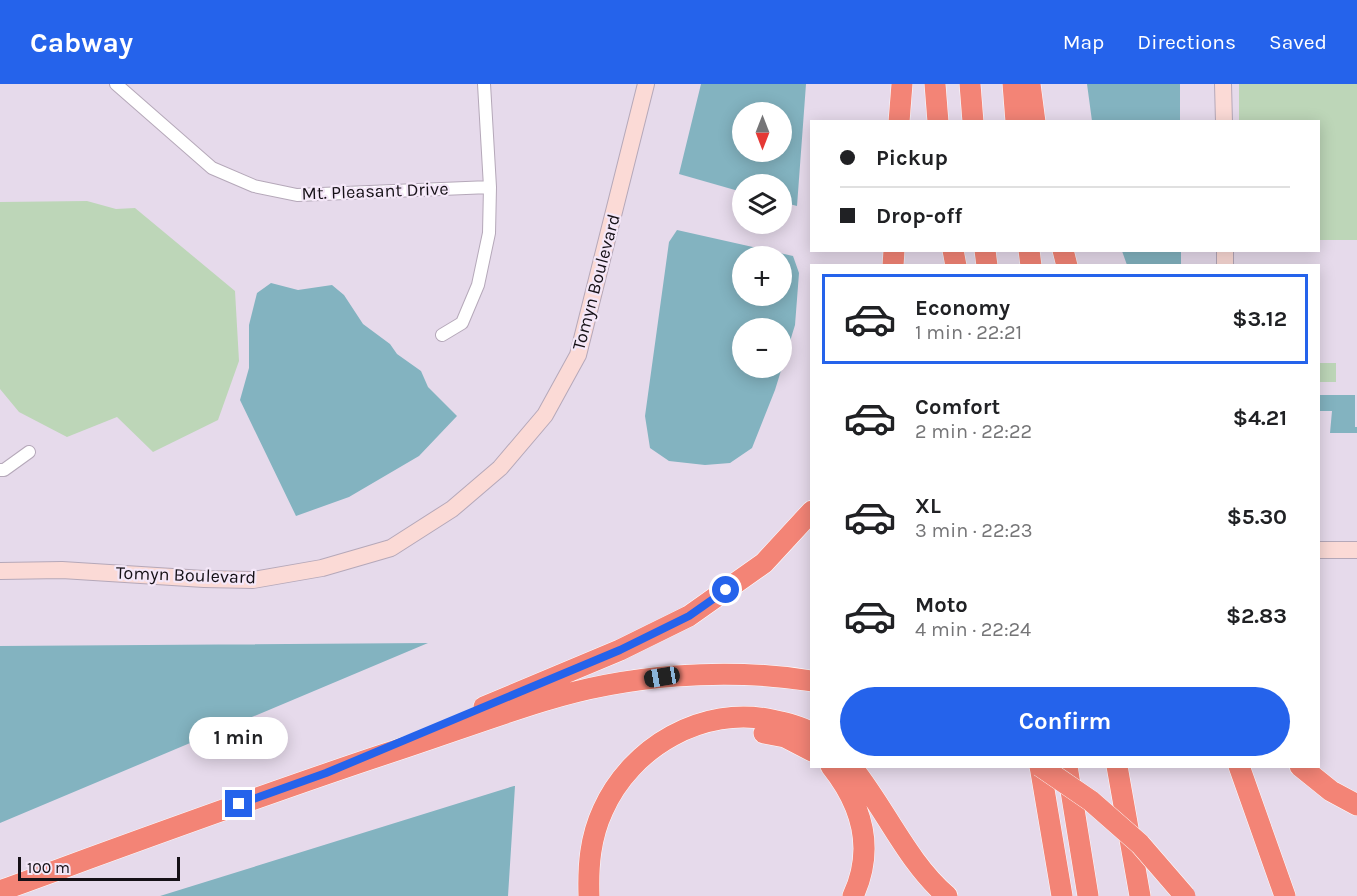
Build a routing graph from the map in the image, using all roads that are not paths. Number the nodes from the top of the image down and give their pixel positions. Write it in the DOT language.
graph roads {
  1 [pos="116,84"];
  2 [pos="484,84"];
  3 [pos="646,84"];
  4 [pos="902,84"];
  5 [pos="935,84"];
  6 [pos="970,84"];
  7 [pos="1013,84"];
  8 [pos="1030,84"];
  9 [pos="1223,84"];
  10 [pos="899,120"];
  11 [pos="938,120"];
  12 [pos="973,120"];
  13 [pos="1016,120"];
  14 [pos="1035,120"];
  15 [pos="1224,120"];
  16 [pos="490,187"];
  17 [pos="442,335"];
  18 [pos="29,452"];
  19 [pos="0,470"];
  20 [pos="810,513"];
  21 [pos="1320,550"];
  22 [pos="1357,550"];
  23 [pos="0,571"];
  24 [pos="810,681"];
  25 [pos="546,691"];
  26 [pos="810,732"];
  27 [pos="810,750"];
  28 [pos="832,768"];
  29 [pos="852,768"];
  30 [pos="1040,768"];
  31 [pos="1043,768"];
  32 [pos="1067,768"];
  33 [pos="1117,768"];
  34 [pos="1240,768"];
  35 [pos="1302,768"];
  36 [pos="1357,805"];
  37 [pos="0,891"];
  38 [pos="589,896"];
  39 [pos="603,896"];
  40 [pos="854,896"];
  41 [pos="947,896"];
  42 [pos="1062,896"];
  43 [pos="1088,896"];
  44 [pos="1140,896"];
  45 [pos="1185,896"];
  46 [pos="1285,896"];
  1 -- 16 [label="street, Mt. Pleasant Drive"];
  2 -- 16 [label="street"];
  3 -- 23 [label="street, Tomyn Boulevard"];
  4 -- 10 [label="highway"];
  5 -- 11 [label="highway"];
  6 -- 12 [label="highway"];
  7 -- 13 [label="highway"];
  8 -- 14 [label="highway"];
  9 -- 15 [label="street"];
  16 -- 17 [label="street"];
  18 -- 19 [label="street"];
  20 -- 25 [label="highway"];
  21 -- 22 [label="street"];
  24 -- 25 [label="highway"];
  25 -- 37 [label="highway"];
  26 -- 38 [label="highway"];
  27 -- 39 [label="highway"];
  28 -- 40 [label="highway"];
  29 -- 41 [label="highway"];
  30 -- 42 [label="highway"];
  31 -- 45 [label="highway, bridge"];
  32 -- 43 [label="highway"];
  33 -- 44 [label="highway"];
  34 -- 46 [label="highway"];
  35 -- 36 [label="highway"];
}
